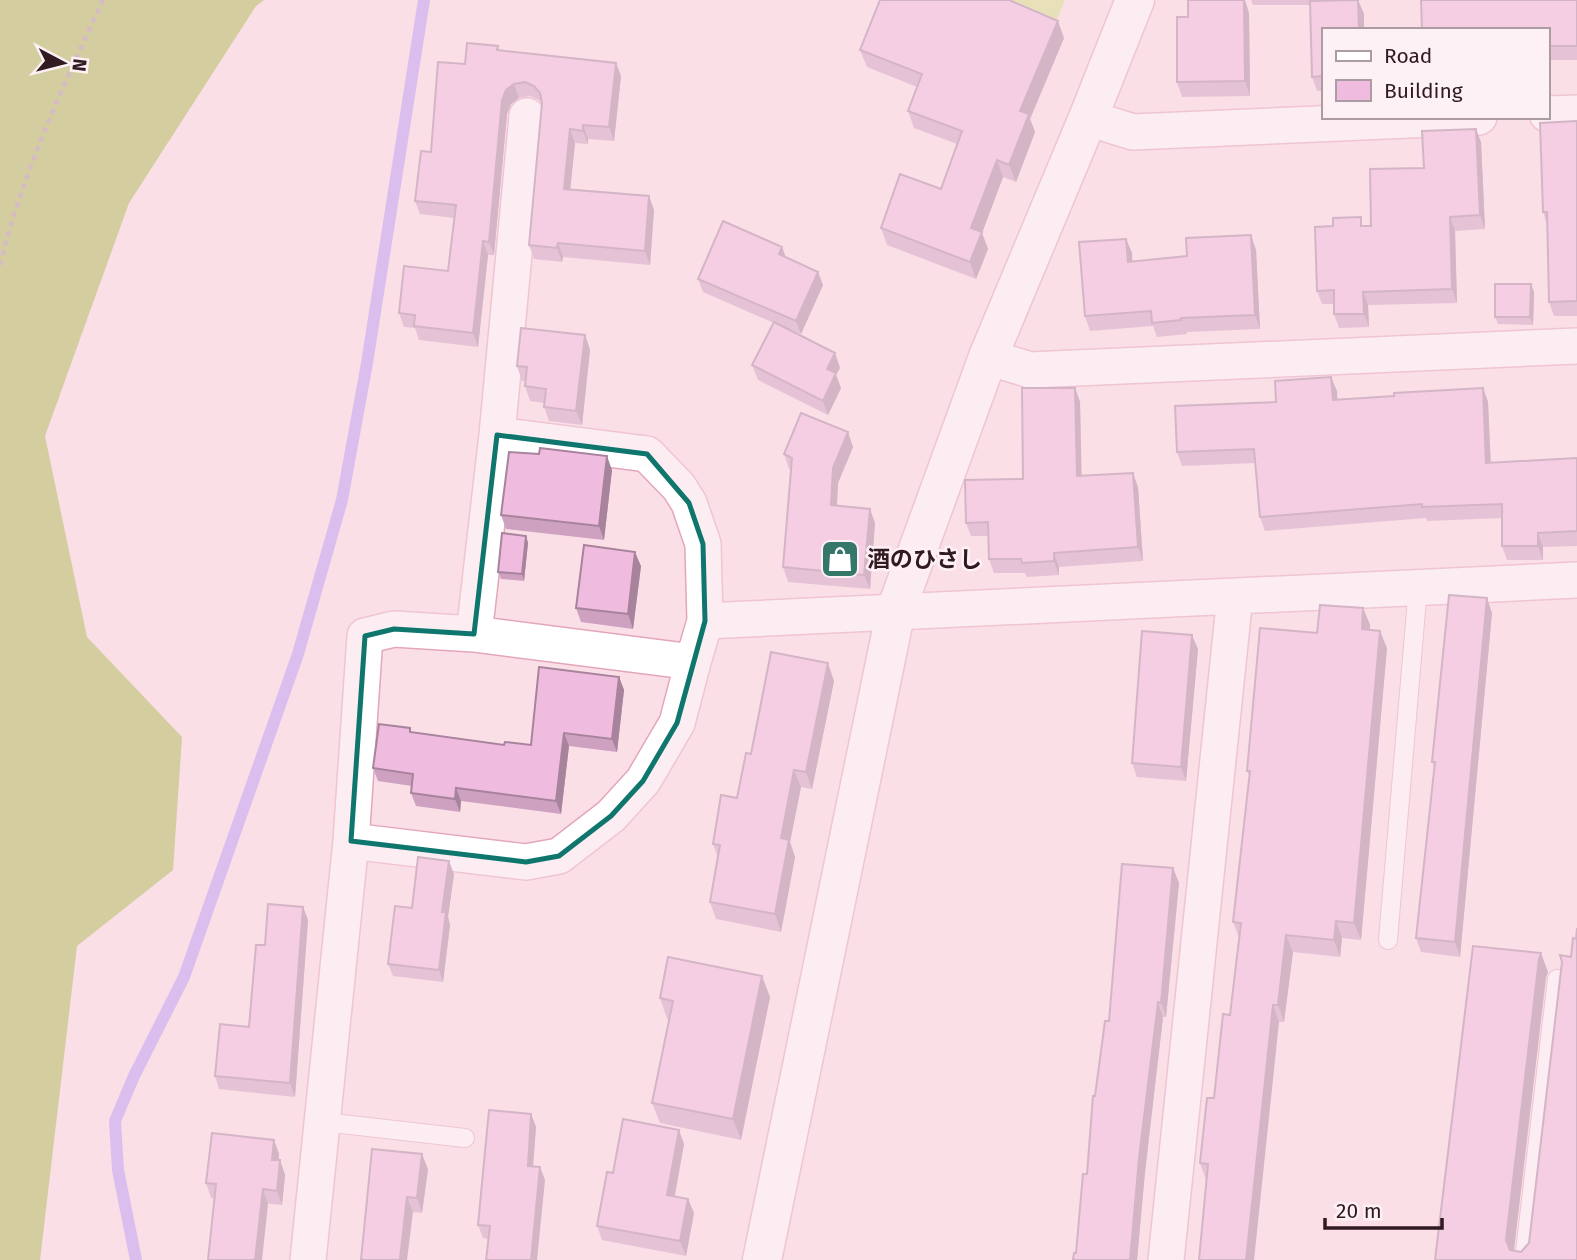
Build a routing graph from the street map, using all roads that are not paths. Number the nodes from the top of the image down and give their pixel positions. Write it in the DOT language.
graph roads {
  1 [pos="1135,0"];
  2 [pos="1577,113"];
  3 [pos="1549,114"];
  4 [pos="527,116"];
  5 [pos="1088,118"];
  6 [pos="1433,119"];
  7 [pos="1577,346"];
  8 [pos="988,357"];
  9 [pos="497,435"];
  10 [pos="1577,580"];
  11 [pos="1418,587"];
  12 [pos="1235,596"];
  13 [pos="896,610"];
  14 [pos="705,621"];
  15 [pos="474,634"];
  16 [pos="693,662"];
  17 [pos="351,841"];
  18 [pos="1388,940"];
  19 [pos="1557,979"];
  20 [pos="324,1122"];
  21 [pos="465,1138"];
  22 [pos="308,1260"];
  23 [pos="762,1260"];
  24 [pos="1166,1260"];
  25 [pos="1524,1260"];
  1 -- 5 [label="street"];
  2 -- 3 [label="street"];
  4 -- 9 [label="street"];
  5 -- 6 [label="street"];
  5 -- 8 [label="street"];
  7 -- 8 [label="street"];
  8 -- 13 [label="street"];
  9 -- 14 [label="street"];
  9 -- 15 [label="street"];
  10 -- 11 [label="street"];
  11 -- 12 [label="street"];
  11 -- 18 [label="lane"];
  12 -- 13 [label="street"];
  12 -- 24 [label="street"];
  13 -- 14 [label="street"];
  13 -- 23 [label="street"];
  14 -- 16 [label="street"];
  15 -- 16 [label="street"];
  15 -- 17 [label="street"];
  16 -- 17 [label="street"];
  17 -- 20 [label="street"];
  19 -- 25 [label="lane"];
  20 -- 21 [label="lane"];
  20 -- 22 [label="street"];
}
